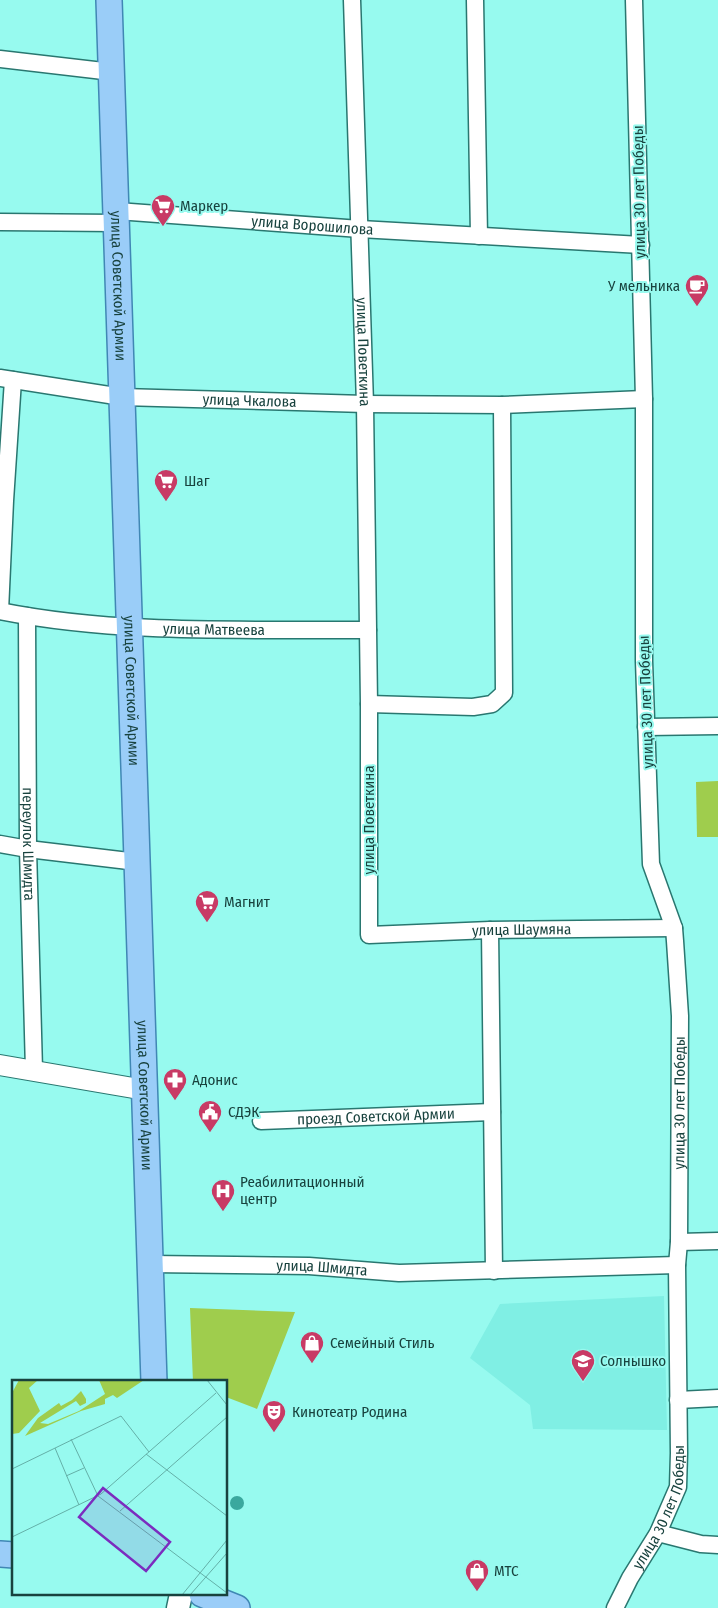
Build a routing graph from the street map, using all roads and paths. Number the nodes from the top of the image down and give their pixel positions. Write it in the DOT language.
graph roads {
  1 [pos="109,0"];
  2 [pos="352,0"];
  3 [pos="474,0"];
  4 [pos="634,0"];
  5 [pos="0,59"];
  6 [pos="112,72"];
  7 [pos="117,217"];
  8 [pos="0,222"];
  9 [pos="360,229"];
  10 [pos="479,236"];
  11 [pos="641,245"];
  12 [pos="7,379"];
  13 [pos="122,397"];
  14 [pos="644,399"];
  15 [pos="365,404"];
  16 [pos="502,405"];
  17 [pos="0,611"];
  18 [pos="26,616"];
  19 [pos="130,628"];
  20 [pos="368,630"];
  21 [pos="369,704"];
  22 [pos="718,726"];
  23 [pos="646,727"];
  24 [pos="0,844"];
  25 [pos="28,849"];
  26 [pos="137,862"];
  27 [pos="674,928"];
  28 [pos="490,930"];
  29 [pos="369,935"];
  30 [pos="0,1065"];
  31 [pos="34,1070"];
  32 [pos="144,1090"];
  33 [pos="492,1112"];
  34 [pos="261,1121"];
  35 [pos="718,1241"];
  36 [pos="679,1242"];
  37 [pos="150,1264"];
  38 [pos="677,1265"];
  39 [pos="494,1271"];
  40 [pos="154,1380"];
  41 [pos="718,1398"];
  42 [pos="678,1400"];
  43 [pos="658,1533"];
  44 [pos="718,1545"];
  45 [pos="207,1596"];
  46 [pos="237,1608"];
  47 [pos="615,1608"];
  1 -- 6 [label="main road, улица Советской Армии"];
  2 -- 9 [label="street, улица Поветкина"];
  3 -- 10 [label="street"];
  4 -- 11 [label="street, улица 30 лет Победы"];
  5 -- 6 [label="street"];
  6 -- 7 [label="main road, улица Советской Армии"];
  7 -- 8 [label="street, улица Ворошилова"];
  7 -- 9 [label="street, улица Ворошилова"];
  7 -- 13 [label="main road, улица Советской Армии"];
  9 -- 10 [label="street, улица Ворошилова"];
  9 -- 15 [label="street, улица Поветкина"];
  10 -- 11 [label="street, улица Ворошилова"];
  11 -- 14 [label="street, улица 30 лет Победы"];
  12 -- 13 [label="street, улица Чкалова"];
  12 -- 17 [label="street"];
  13 -- 15 [label="street, улица Чкалова"];
  13 -- 19 [label="main road, улица Советской Армии"];
  14 -- 16 [label="street, улица Чкалова"];
  14 -- 23 [label="street, улица 30 лет Победы"];
  15 -- 16 [label="street, улица Чкалова"];
  15 -- 20 [label="street, улица Поветкина"];
  16 -- 21 [label="street"];
  17 -- 18 [label="street, улица Матвеева"];
  18 -- 19 [label="street, улица Матвеева"];
  18 -- 25 [label="street, переулок Шмидта"];
  19 -- 20 [label="street, улица Матвеева"];
  19 -- 26 [label="main road, улица Советской Армии"];
  20 -- 21 [label="street, улица Поветкина"];
  21 -- 29 [label="street, улица Поветкина"];
  22 -- 23 [label="street"];
  23 -- 27 [label="street, улица 30 лет Победы"];
  24 -- 25 [label="street"];
  25 -- 26 [label="street"];
  25 -- 31 [label="street, переулок Шмидта"];
  26 -- 32 [label="main road, улица Советской Армии"];
  27 -- 28 [label="street, улица Шаумяна"];
  27 -- 36 [label="street, улица 30 лет Победы"];
  28 -- 29 [label="street, улица Шаумяна"];
  28 -- 33 [label="street"];
  30 -- 31 [label="street"];
  31 -- 32 [label="street"];
  32 -- 37 [label="main road, улица Советской Армии"];
  33 -- 34 [label="street, проезд Советской Армии"];
  33 -- 39 [label="street"];
  35 -- 36 [label="street"];
  36 -- 38 [label="street, улица 30 лет Победы"];
  37 -- 39 [label="street, улица Шмидта"];
  37 -- 40 [label="main road, улица Советской Армии"];
  38 -- 39 [label="street, улица Шмидта"];
  38 -- 42 [label="street, улица 30 лет Победы"];
  41 -- 42 [label="street"];
  42 -- 43 [label="street, улица 30 лет Победы"];
  43 -- 44 [label="street"];
  43 -- 47 [label="street, улица 30 лет Победы"];
  45 -- 46 [label="main road"];
}
